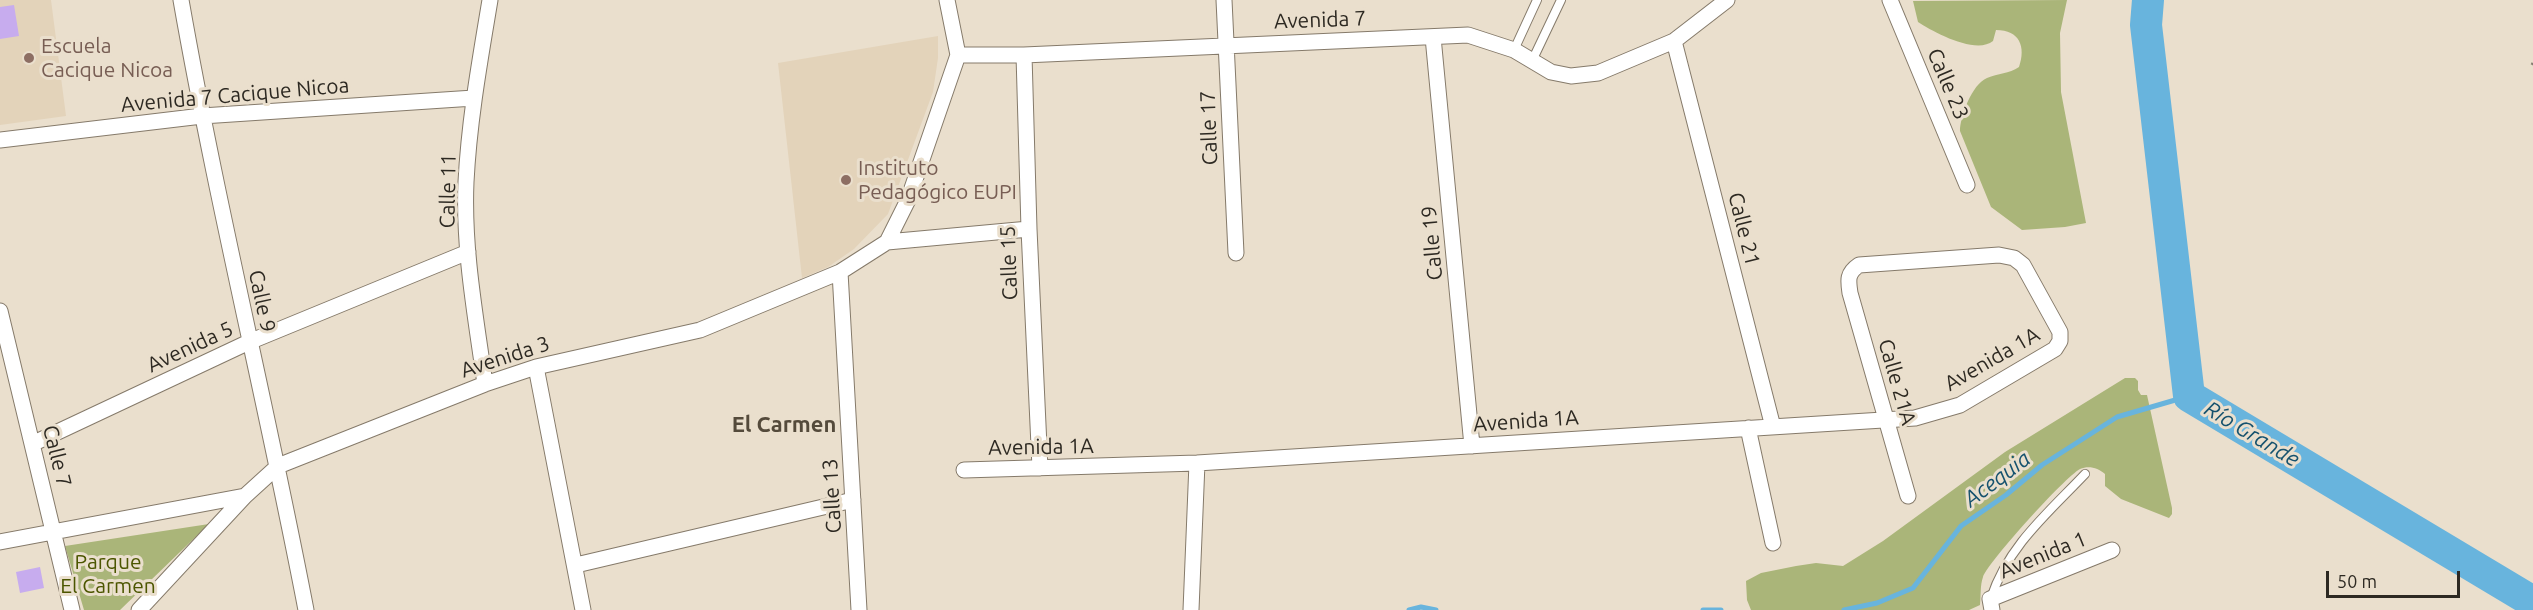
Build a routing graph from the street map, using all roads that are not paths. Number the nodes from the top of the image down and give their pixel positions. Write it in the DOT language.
graph roads {
  1 [pos="181,0"];
  2 [pos="490,0"];
  3 [pos="947,0"];
  4 [pos="1224,0"];
  5 [pos="1537,0"];
  6 [pos="1561,0"];
  7 [pos="1727,0"];
  8 [pos="1890,0"];
  9 [pos="1433,37"];
  10 [pos="1674,41"];
  11 [pos="1227,45"];
  12 [pos="1514,50"];
  13 [pos="958,55"];
  14 [pos="1024,55"];
  15 [pos="1532,61"];
  16 [pos="474,98"];
  17 [pos="202,116"];
  18 [pos="0,140"];
  19 [pos="1967,185"];
  20 [pos="1029,229"];
  21 [pos="887,242"];
  22 [pos="468,252"];
  23 [pos="1236,254"];
  24 [pos="840,272"];
  25 [pos="0,311"];
  26 [pos="2060,332"];
  27 [pos="249,342"];
  28 [pos="536,367"];
  29 [pos="484,384"];
  30 [pos="1885,419"];
  31 [pos="1773,427"];
  32 [pos="1748,428"];
  33 [pos="32,444"];
  34 [pos="1472,446"];
  35 [pos="1197,463"];
  36 [pos="278,466"];
  37 [pos="1040,468"];
  38 [pos="964,470"];
  39 [pos="2085,474"];
  40 [pos="245,496"];
  41 [pos="1908,496"];
  42 [pos="853,500"];
  43 [pos="54,531"];
  44 [pos="0,542"];
  45 [pos="1773,543"];
  46 [pos="2112,550"];
  47 [pos="576,565"];
  48 [pos="1991,605"];
  49 [pos="72,610"];
  50 [pos="139,610"];
  51 [pos="306,610"];
  52 [pos="583,610"];
  53 [pos="859,610"];
  54 [pos="1191,610"];
  1 -- 17 [label="street, Calle 9"];
  2 -- 16 [label="street, Calle 11"];
  3 -- 13 [label="street"];
  4 -- 11 [label="street, Calle 17"];
  5 -- 12 [label="lane"];
  6 -- 15 [label="lane"];
  7 -- 10 [label="street, Avenida 7"];
  8 -- 19 [label="street, Calle 23"];
  9 -- 11 [label="street, Avenida 7"];
  9 -- 12 [label="street, Avenida 7"];
  9 -- 34 [label="street, Calle 19"];
  10 -- 15 [label="street, Avenida 7"];
  10 -- 31 [label="street, Calle 21"];
  11 -- 14 [label="street, Avenida 7"];
  11 -- 23 [label="street, Calle 17"];
  12 -- 15 [label="street, Avenida 7"];
  13 -- 14 [label="street, Avenida 7"];
  13 -- 21 [label="street"];
  14 -- 20 [label="street, Calle 15"];
  16 -- 17 [label="street, Avenida 7 Cacique Nicoa"];
  16 -- 22 [label="street, Calle 11"];
  17 -- 18 [label="street, Avenida 7 Cacique Nicoa"];
  17 -- 27 [label="street, Calle 9"];
  20 -- 21 [label="street, Avenida 3"];
  20 -- 37 [label="street, Calle 15"];
  21 -- 24 [label="street, Avenida 3"];
  22 -- 27 [label="street, Avenida 5"];
  22 -- 29 [label="street, Calle 11"];
  24 -- 28 [label="street, Avenida 3"];
  24 -- 42 [label="street, Calle 13"];
  25 -- 33 [label="street, Calle 7"];
  26 -- 30 [label="street, Avenida 1A"];
  26 -- 30 [label="street, Calle 21A"];
  27 -- 33 [label="street, Avenida 5"];
  27 -- 36 [label="street, Calle 9"];
  28 -- 29 [label="street, Avenida 3"];
  28 -- 47 [label="street"];
  29 -- 36 [label="street, Avenida 3"];
  30 -- 31 [label="street, Avenida 1A"];
  30 -- 41 [label="street, Calle 21A"];
  31 -- 32 [label="street, Avenida 1A"];
  32 -- 34 [label="street, Avenida 1A"];
  32 -- 45 [label="street"];
  33 -- 43 [label="street, Calle 7"];
  34 -- 35 [label="street, Avenida 1A"];
  35 -- 37 [label="street, Avenida 1A"];
  35 -- 54 [label="street"];
  36 -- 40 [label="street, Avenida 3"];
  36 -- 51 [label="street, Calle 9"];
  37 -- 38 [label="street, Avenida 1A"];
  39 -- 48 [label="lane"];
  40 -- 43 [label="street"];
  40 -- 50 [label="street, Avenida 3"];
  42 -- 47 [label="street"];
  42 -- 53 [label="street, Calle 13"];
  43 -- 44 [label="street"];
  43 -- 49 [label="street, Calle 7"];
  46 -- 48 [label="street, Avenida 1"];
  47 -- 52 [label="street"];
}
